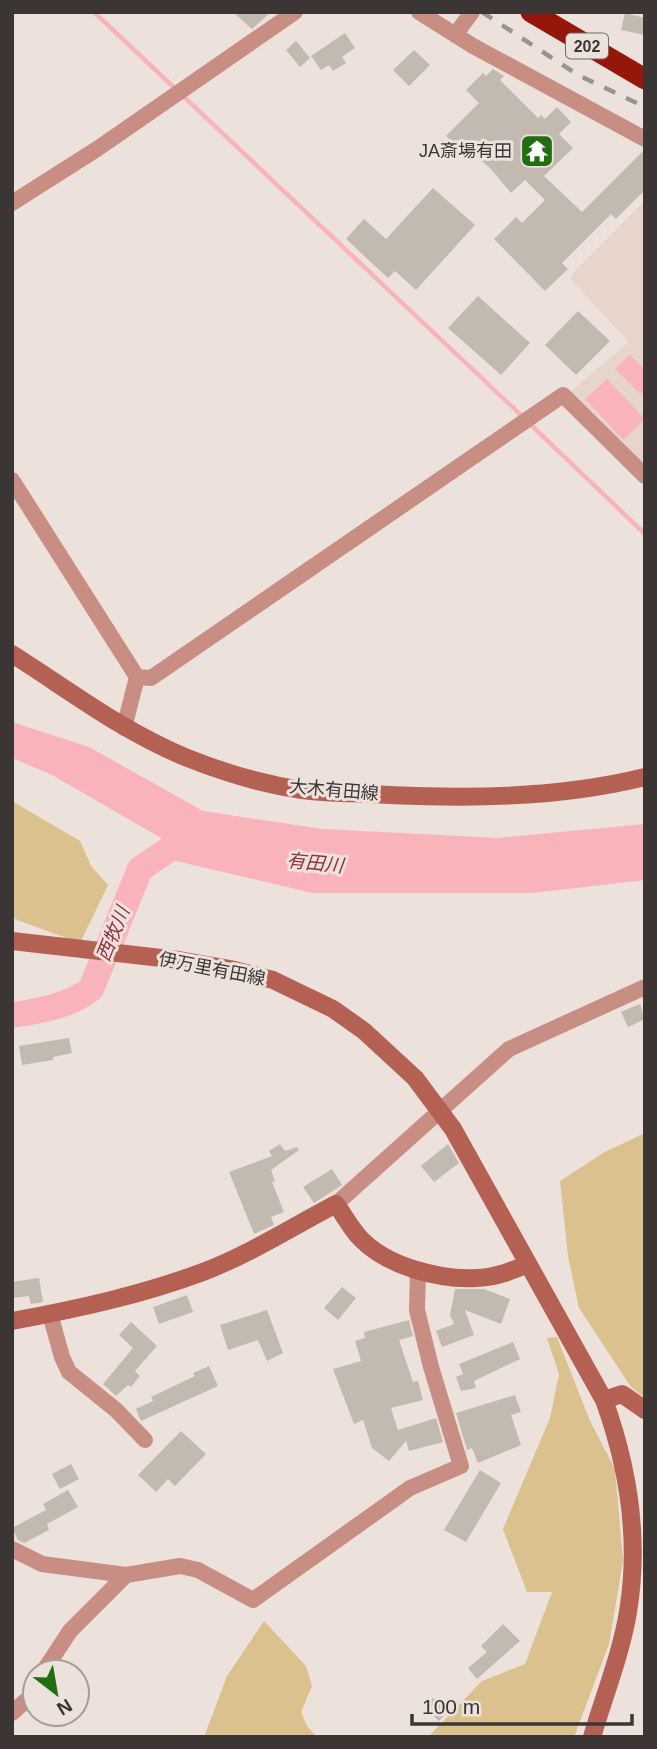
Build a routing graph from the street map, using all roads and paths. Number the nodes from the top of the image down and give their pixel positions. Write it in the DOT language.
graph roads {
  1 [pos="295,12"];
  2 [pos="419,12"];
  3 [pos="472,12"];
  4 [pos="531,12"];
  5 [pos="456,35"];
  6 [pos="645,79"];
  7 [pos="645,139"];
  8 [pos="12,203"];
  9 [pos="645,477"];
  10 [pos="12,480"];
  11 [pos="12,654"];
  12 [pos="136,677"];
  13 [pos="124,728"];
  14 [pos="645,777"];
  15 [pos="12,940"];
  16 [pos="645,987"];
  17 [pos="440,1110"];
  18 [pos="336,1204"];
  19 [pos="528,1264"];
  20 [pos="418,1270"];
  21 [pos="50,1314"];
  22 [pos="12,1321"];
  23 [pos="604,1400"];
  24 [pos="645,1410"];
  25 [pos="145,1440"];
  26 [pos="12,1549"];
  27 [pos="126,1575"];
  28 [pos="52,1658"];
  29 [pos="592,1737"];
  1 -- 8 [label="street"];
  2 -- 5 [label="street"];
  3 -- 5 [label="street"];
  4 -- 6 [label="highway, 202"];
  5 -- 7 [label="street"];
  9 -- 12 [label="street"];
  10 -- 12 [label="street"];
  11 -- 13 [label="main road, 大木有田線"];
  12 -- 13 [label="street"];
  13 -- 14 [label="main road, 大木有田線"];
  15 -- 17 [label="main road, 伊万里有田線"];
  16 -- 17 [label="street"];
  17 -- 18 [label="street"];
  17 -- 19 [label="main road, 伊万里有田線"];
  18 -- 20 [label="main road"];
  18 -- 21 [label="main road"];
  19 -- 20 [label="main road"];
  19 -- 23 [label="main road, 伊万里有田線"];
  20 -- 27 [label="street"];
  21 -- 22 [label="main road"];
  21 -- 25 [label="street"];
  23 -- 24 [label="main road"];
  23 -- 29 [label="main road, 伊万里有田線"];
  26 -- 27 [label="street"];
  27 -- 28 [label="street"];
}
